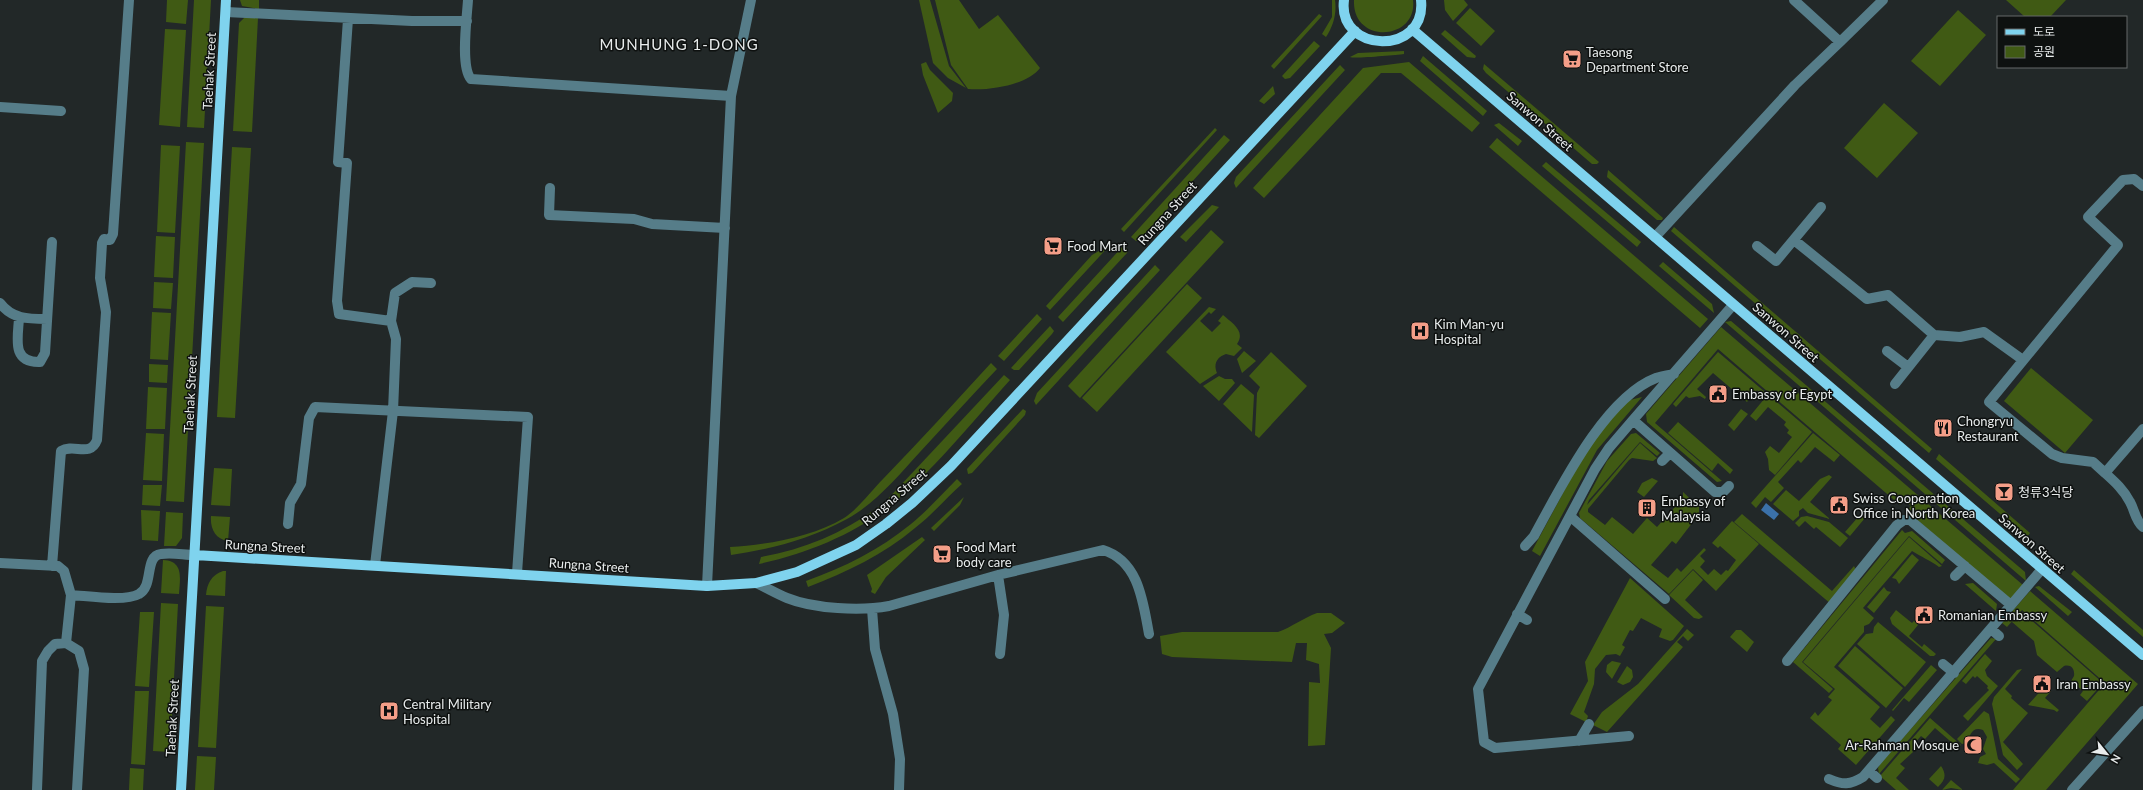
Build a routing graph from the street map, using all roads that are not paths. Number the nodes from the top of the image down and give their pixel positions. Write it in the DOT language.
graph roads {
  1 [pos="130,0"];
  2 [pos="226,0"];
  3 [pos="468,0"];
  4 [pos="751,0"];
  5 [pos="1344,0"];
  6 [pos="1421,0"];
  7 [pos="1794,0"];
  8 [pos="1883,0"];
  9 [pos="226,12"];
  10 [pos="348,19"];
  11 [pos="467,21"];
  12 [pos="1412,28"];
  13 [pos="1355,31"];
  14 [pos="1840,42"];
  15 [pos="731,96"];
  16 [pos="0,108"];
  17 [pos="61,111"];
  18 [pos="2143,186"];
  19 [pos="550,188"];
  20 [pos="1821,208"];
  21 [pos="725,228"];
  22 [pos="1655,237"];
  23 [pos="1794,240"];
  24 [pos="52,242"];
  25 [pos="1757,246"];
  26 [pos="431,283"];
  27 [pos="0,303"];
  28 [pos="1733,305"];
  29 [pos="19,318"];
  30 [pos="47,319"];
  31 [pos="391,322"];
  32 [pos="1934,335"];
  33 [pos="1887,350"];
  34 [pos="2022,360"];
  35 [pos="1908,367"];
  36 [pos="1674,374"];
  37 [pos="1895,384"];
  38 [pos="393,411"];
  39 [pos="1633,420"];
  40 [pos="2143,429"];
  41 [pos="1670,453"];
  42 [pos="1662,461"];
  43 [pos="2106,473"];
  44 [pos="1729,486"];
  45 [pos="1571,517"];
  46 [pos="288,524"];
  47 [pos="2143,527"];
  48 [pos="1525,546"];
  49 [pos="195,555"];
  50 [pos="0,563"];
  51 [pos="52,566"];
  52 [pos="375,566"];
  53 [pos="1965,566"];
  54 [pos="2042,569"];
  55 [pos="517,574"];
  56 [pos="998,575"];
  57 [pos="1956,576"];
  58 [pos="756,583"];
  59 [pos="707,586"];
  60 [pos="71,595"];
  61 [pos="1665,599"];
  62 [pos="2011,605"];
  63 [pos="872,609"];
  64 [pos="1517,614"];
  65 [pos="1527,620"];
  66 [pos="1991,629"];
  67 [pos="1149,634"];
  68 [pos="1999,636"];
  69 [pos="66,643"];
  70 [pos="1000,654"];
  71 [pos="2143,655"];
  72 [pos="1787,661"];
  73 [pos="1943,664"];
  74 [pos="1954,673"];
  75 [pos="2143,711"];
  76 [pos="1589,724"];
  77 [pos="1630,736"];
  78 [pos="1579,741"];
  79 [pos="1869,771"];
  80 [pos="1877,778"];
  81 [pos="1829,779"];
  82 [pos="37,790"];
  83 [pos="77,790"];
  84 [pos="181,790"];
  85 [pos="899,790"];
  86 [pos="2072,790"];
  1 -- 51 [label="street"];
  2 -- 9 [label="main road, Taehak Street"];
  3 -- 11 [label="street"];
  4 -- 15 [label="street"];
  5 -- 13 [label="main road"];
  6 -- 12 [label="main road"];
  7 -- 14 [label="street"];
  8 -- 14 [label="street"];
  9 -- 10 [label="street"];
  9 -- 49 [label="main road, Taehak Street"];
  10 -- 11 [label="street"];
  10 -- 31 [label="street"];
  11 -- 15 [label="street"];
  12 -- 13 [label="main road"];
  12 -- 22 [label="main road, Sanwon Street"];
  13 -- 58 [label="main road, Rungna Street"];
  14 -- 22 [label="street"];
  15 -- 21 [label="street"];
  16 -- 17 [label="street"];
  18 -- 34 [label="street"];
  19 -- 21 [label="street"];
  20 -- 23 [label="street"];
  21 -- 59 [label="street"];
  22 -- 28 [label="main road, Sanwon Street"];
  23 -- 25 [label="street"];
  23 -- 32 [label="street"];
  24 -- 30 [label="street"];
  26 -- 31 [label="street"];
  27 -- 29 [label="street"];
  28 -- 36 [label="street"];
  28 -- 54 [label="main road, Sanwon Street"];
  29 -- 30 [label="street"];
  29 -- 30 [label="street"];
  31 -- 38 [label="street"];
  32 -- 34 [label="street"];
  32 -- 35 [label="street"];
  33 -- 35 [label="street"];
  34 -- 43 [label="street"];
  35 -- 37 [label="street"];
  36 -- 39 [label="street"];
  36 -- 48 [label="street"];
  38 -- 46 [label="street"];
  38 -- 52 [label="street"];
  38 -- 55 [label="street"];
  39 -- 41 [label="street"];
  39 -- 45 [label="street"];
  40 -- 43 [label="street"];
  41 -- 42 [label="street"];
  41 -- 44 [label="street"];
  43 -- 47 [label="street"];
  45 -- 61 [label="street"];
  45 -- 64 [label="street"];
  49 -- 52 [label="main road, Rungna Street"];
  49 -- 60 [label="street"];
  49 -- 84 [label="main road, Taehak Street"];
  50 -- 51 [label="street"];
  51 -- 60 [label="street"];
  52 -- 55 [label="main road, Rungna Street"];
  53 -- 57 [label="street"];
  53 -- 62 [label="street"];
  53 -- 72 [label="street"];
  54 -- 62 [label="street"];
  54 -- 71 [label="main road, Sanwon Street"];
  55 -- 59 [label="main road, Rungna Street"];
  56 -- 63 [label="street"];
  56 -- 67 [label="street"];
  56 -- 70 [label="street"];
  58 -- 59 [label="main road, Rungna Street"];
  58 -- 63 [label="street"];
  60 -- 69 [label="street"];
  62 -- 66 [label="street"];
  63 -- 85 [label="street"];
  64 -- 65 [label="street"];
  64 -- 78 [label="street"];
  66 -- 68 [label="street"];
  66 -- 74 [label="street"];
  69 -- 82 [label="street"];
  69 -- 83 [label="street"];
  73 -- 74 [label="street"];
  74 -- 79 [label="street"];
  75 -- 86 [label="street"];
  76 -- 78 [label="street"];
  77 -- 78 [label="street"];
  79 -- 80 [label="street"];
  79 -- 81 [label="street"];
}
